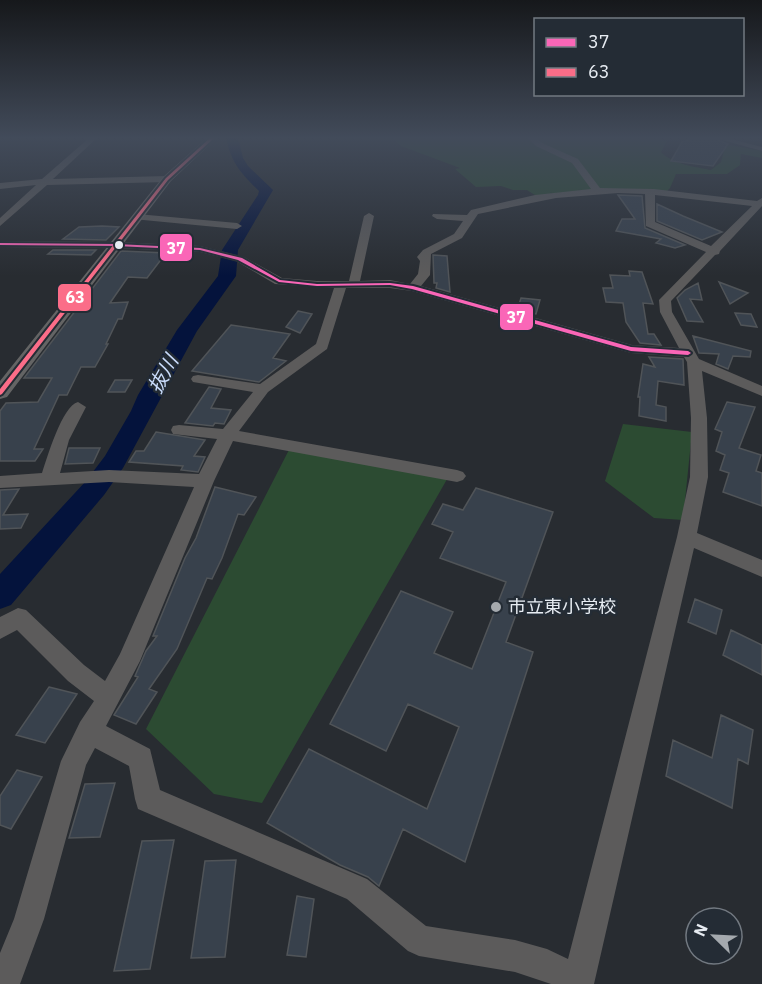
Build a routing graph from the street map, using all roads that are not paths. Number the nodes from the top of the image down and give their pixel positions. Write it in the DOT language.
graph roads {
  1 [pos="23,184"];
  2 [pos="42,184"];
  3 [pos="163,184"];
  4 [pos="592,184"];
  5 [pos="0,186"];
  6 [pos="542,186"];
  7 [pos="597,192"];
  8 [pos="650,192"];
  9 [pos="555,195"];
  10 [pos="760,203"];
  11 [pos="369,216"];
  12 [pos="437,216"];
  13 [pos="137,217"];
  14 [pos="470,218"];
  15 [pos="0,223"];
  16 [pos="237,226"];
  17 [pos="0,244"];
  18 [pos="116,244"];
  19 [pos="715,252"];
  20 [pos="348,286"];
  21 [pos="413,288"];
  22 [pos="691,358"];
  23 [pos="198,379"];
  24 [pos="263,389"];
  25 [pos="762,391"];
  26 [pos="0,393"];
  27 [pos="78,407"];
  28 [pos="179,430"];
  29 [pos="228,434"];
  30 [pos="457,476"];
  31 [pos="49,479"];
  32 [pos="205,481"];
  33 [pos="0,482"];
  34 [pos="687,537"];
  35 [pos="762,569"];
  36 [pos="0,629"];
  37 [pos="108,697"];
  38 [pos="88,731"];
  39 [pos="578,982"];
  40 [pos="4,984"];
  1 -- 5 [label="street"];
  2 -- 15 [label="street"];
  3 -- 13 [label="main road"];
  4 -- 7 [label="street"];
  6 -- 9 [label="street"];
  7 -- 8 [label="street"];
  7 -- 9 [label="street"];
  8 -- 10 [label="street"];
  8 -- 19 [label="street"];
  9 -- 14 [label="street"];
  10 -- 19 [label="street"];
  11 -- 20 [label="street"];
  12 -- 14 [label="street"];
  13 -- 16 [label="street"];
  13 -- 18 [label="main road"];
  14 -- 21 [label="street"];
  17 -- 18 [label="street"];
  18 -- 20 [label="street"];
  18 -- 26 [label="main road"];
  19 -- 22 [label="street"];
  20 -- 21 [label="street"];
  20 -- 24 [label="street"];
  21 -- 22 [label="street"];
  22 -- 25 [label="street"];
  22 -- 34 [label="street"];
  23 -- 24 [label="street"];
  24 -- 29 [label="street"];
  27 -- 31 [label="street"];
  28 -- 29 [label="street"];
  29 -- 30 [label="street"];
  29 -- 32 [label="street"];
  31 -- 32 [label="street"];
  31 -- 33 [label="street"];
  32 -- 37 [label="street"];
  34 -- 35 [label="street"];
  34 -- 39 [label="street"];
  36 -- 37 [label="street"];
  37 -- 38 [label="street"];
  38 -- 39 [label="street"];
  38 -- 40 [label="street"];
}
